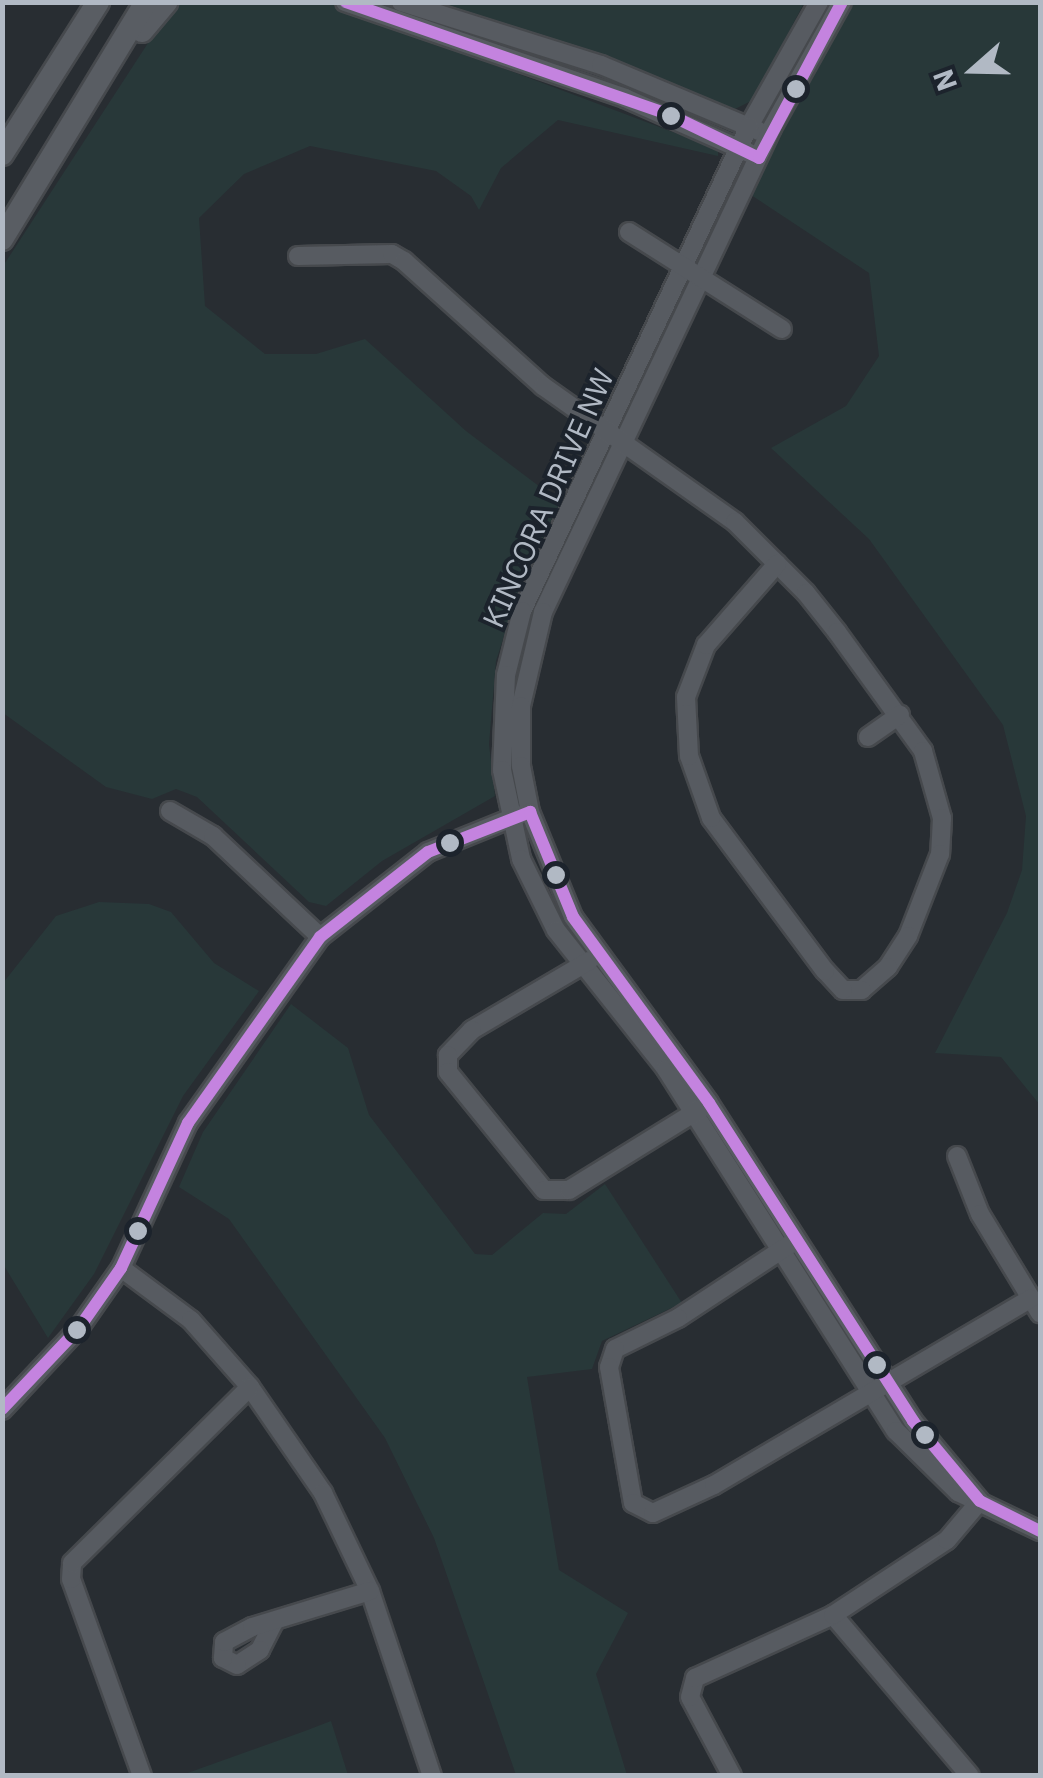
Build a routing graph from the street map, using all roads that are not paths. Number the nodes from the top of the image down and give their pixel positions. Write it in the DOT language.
graph roads {
  1 [pos="98,2"];
  2 [pos="146,2"];
  3 [pos="166,2"];
  4 [pos="345,2"];
  5 [pos="401,2"];
  6 [pos="819,2"];
  7 [pos="842,2"];
  8 [pos="108,73"];
  9 [pos="749,126"];
  10 [pos="768,136"];
  11 [pos="739,148"];
  12 [pos="2,154"];
  13 [pos="758,158"];
  14 [pos="628,232"];
  15 [pos="2,239"];
  16 [pos="298,256"];
  17 [pos="686,265"];
  18 [pos="703,284"];
  19 [pos="782,330"];
  20 [pos="613,436"];
  21 [pos="776,564"];
  22 [pos="900,714"];
  23 [pos="868,737"];
  24 [pos="170,812"];
  25 [pos="530,812"];
  26 [pos="510,818"];
  27 [pos="320,936"];
  28 [pos="591,960"];
  29 [pos="702,1108"];
  30 [pos="957,1156"];
  31 [pos="790,1244"];
  32 [pos="121,1268"];
  33 [pos="1035,1306"];
  34 [pos="250,1387"];
  35 [pos="879,1388"];
  36 [pos="4,1405"];
  37 [pos="980,1502"];
  38 [pos="1040,1531"];
  39 [pos="370,1591"];
  40 [pos="832,1616"];
  41 [pos="274,1622"];
  42 [pos="142,1776"];
  43 [pos="432,1776"];
  44 [pos="732,1776"];
  45 [pos="970,1776"];
  1 -- 12 [label="main road"];
  2 -- 8 [label="main road"];
  3 -- 8 [label="main road"];
  4 -- 11 [label="street"];
  5 -- 9 [label="street"];
  6 -- 9 [label="street, KINCORA DRIVE NW"];
  7 -- 10 [label="street, KINCORA DRIVE NW"];
  8 -- 15 [label="main road"];
  9 -- 10 [label="street"];
  9 -- 11 [label="street, KINCORA DRIVE NW"];
  10 -- 13 [label="street, KINCORA DRIVE NW"];
  11 -- 13 [label="street"];
  11 -- 17 [label="street, KINCORA DRIVE NW"];
  13 -- 18 [label="street, KINCORA DRIVE NW"];
  14 -- 17 [label="street"];
  16 -- 20 [label="street"];
  17 -- 18 [label="street"];
  17 -- 20 [label="street, KINCORA DRIVE NW"];
  18 -- 19 [label="street"];
  18 -- 20 [label="street, KINCORA DRIVE NW"];
  20 -- 21 [label="street"];
  20 -- 25 [label="street, KINCORA DRIVE NW"];
  20 -- 26 [label="street, KINCORA DRIVE NW"];
  21 -- 22 [label="street"];
  21 -- 22 [label="street"];
  22 -- 23 [label="street"];
  24 -- 27 [label="street"];
  25 -- 26 [label="street"];
  25 -- 28 [label="street, KINCORA DRIVE NW"];
  26 -- 27 [label="street"];
  26 -- 28 [label="street, KINCORA DRIVE NW"];
  27 -- 32 [label="street"];
  28 -- 29 [label="street, KINCORA DRIVE NW"];
  28 -- 29 [label="street"];
  29 -- 31 [label="street, KINCORA DRIVE NW"];
  30 -- 33 [label="street"];
  31 -- 35 [label="street, KINCORA DRIVE NW"];
  31 -- 35 [label="street"];
  32 -- 34 [label="street"];
  32 -- 36 [label="street"];
  33 -- 35 [label="street"];
  34 -- 39 [label="street"];
  34 -- 42 [label="street"];
  35 -- 37 [label="street, KINCORA DRIVE NW"];
  37 -- 38 [label="street, KINCORA DRIVE NW"];
  37 -- 40 [label="street"];
  39 -- 41 [label="street"];
  39 -- 43 [label="street"];
  40 -- 44 [label="street"];
  40 -- 45 [label="street"];
}
